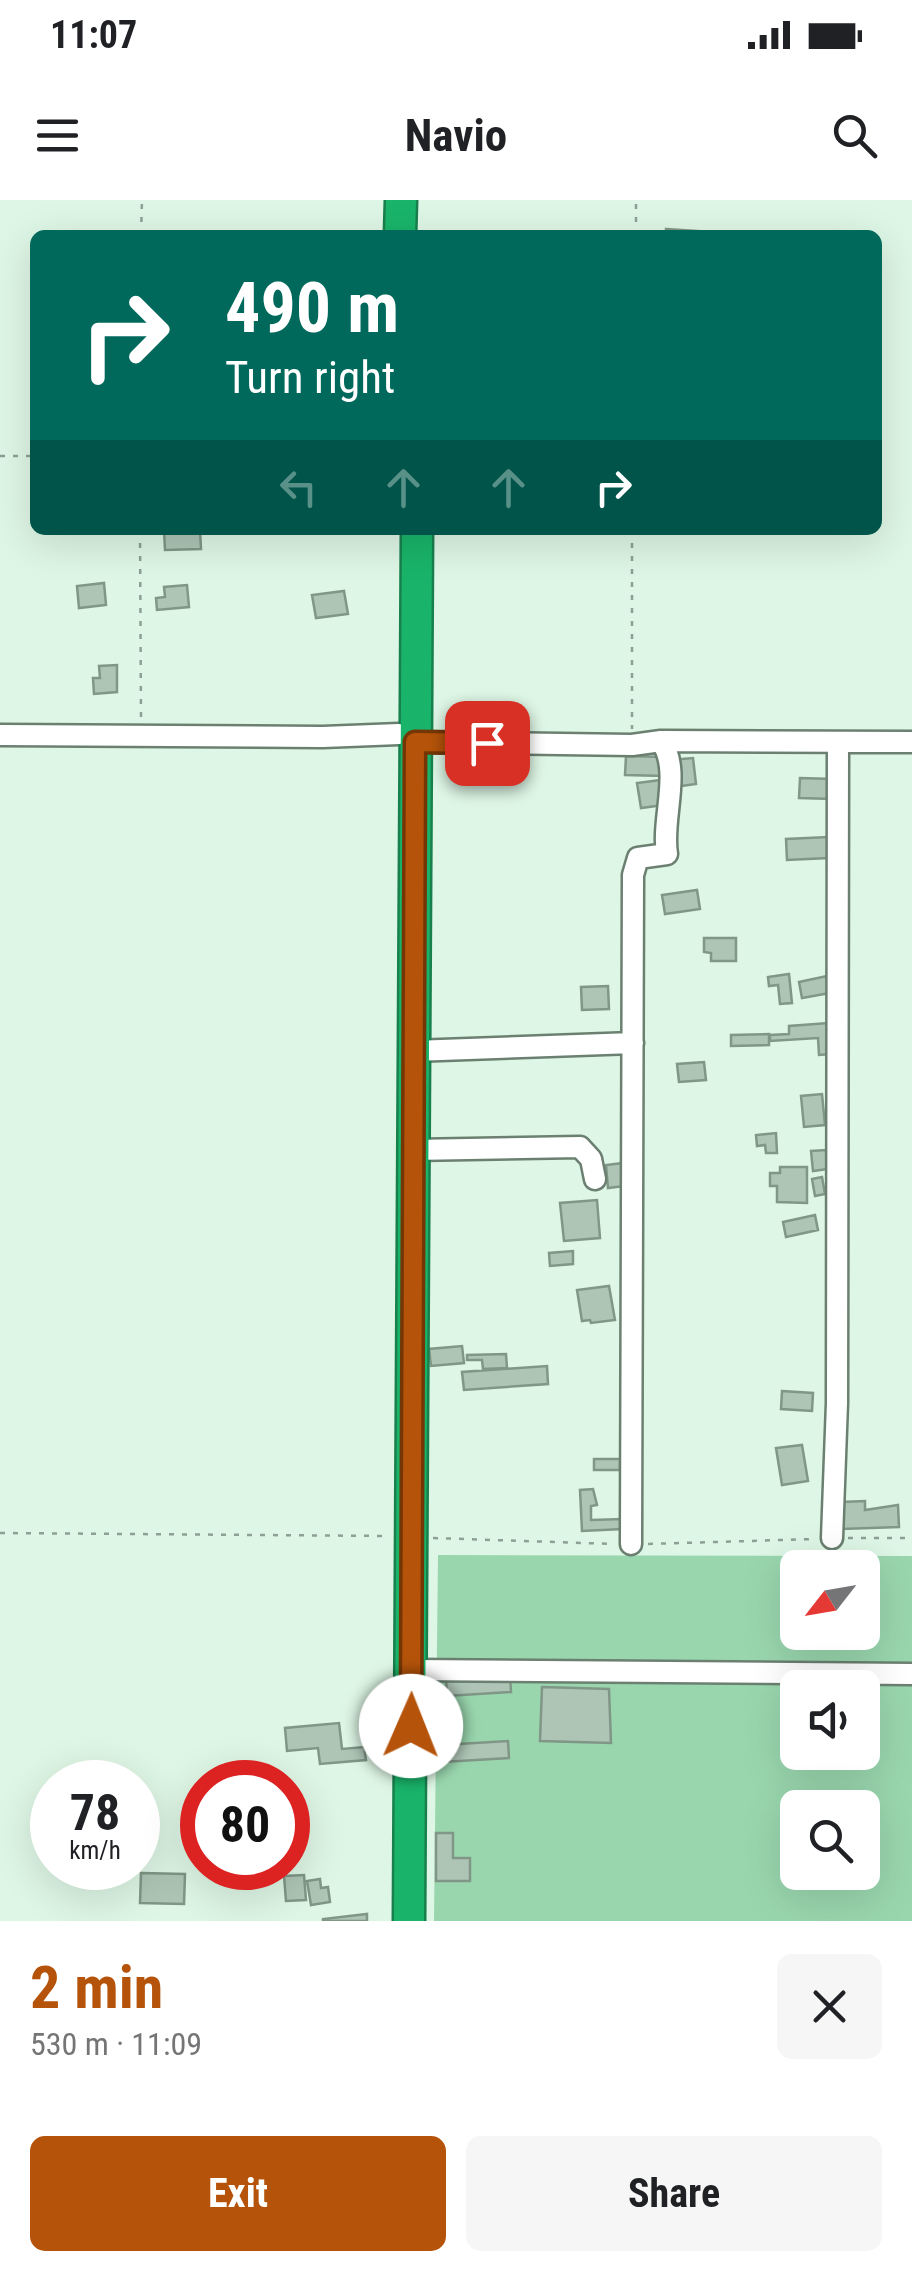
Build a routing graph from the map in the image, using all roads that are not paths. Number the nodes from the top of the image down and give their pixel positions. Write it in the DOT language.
graph roads {
  1 [pos="400,200"];
  2 [pos="418,200"];
  3 [pos="400,230"];
  4 [pos="418,230"];
  5 [pos="400,535"];
  6 [pos="417,535"];
  7 [pos="0,735"];
  8 [pos="407,738"];
  9 [pos="660,740"];
  10 [pos="838,742"];
  11 [pos="912,742"];
  12 [pos="633,1043"];
  13 [pos="413,1050"];
  14 [pos="412,1150"];
  15 [pos="595,1179"];
  16 [pos="403,1536"];
  17 [pos="832,1538"];
  18 [pos="631,1544"];
  19 [pos="412,1670"];
  20 [pos="912,1674"];
  21 [pos="393,1921"];
  22 [pos="409,1921"];
  1 -- 3 [label="highway"];
  2 -- 4 [label="highway"];
  5 -- 8 [label="highway"];
  6 -- 8 [label="highway"];
  7 -- 8 [label="street"];
  8 -- 9 [label="street"];
  8 -- 13 [label="highway"];
  8 -- 16 [label="highway"];
  9 -- 10 [label="street"];
  9 -- 12 [label="street"];
  10 -- 11 [label="street"];
  10 -- 17 [label="street"];
  12 -- 13 [label="street"];
  12 -- 18 [label="street"];
  13 -- 14 [label="highway"];
  14 -- 15 [label="street"];
  14 -- 16 [label="highway"];
  16 -- 19 [label="highway"];
  16 -- 21 [label="highway"];
  19 -- 20 [label="street"];
  19 -- 22 [label="highway"];
}
